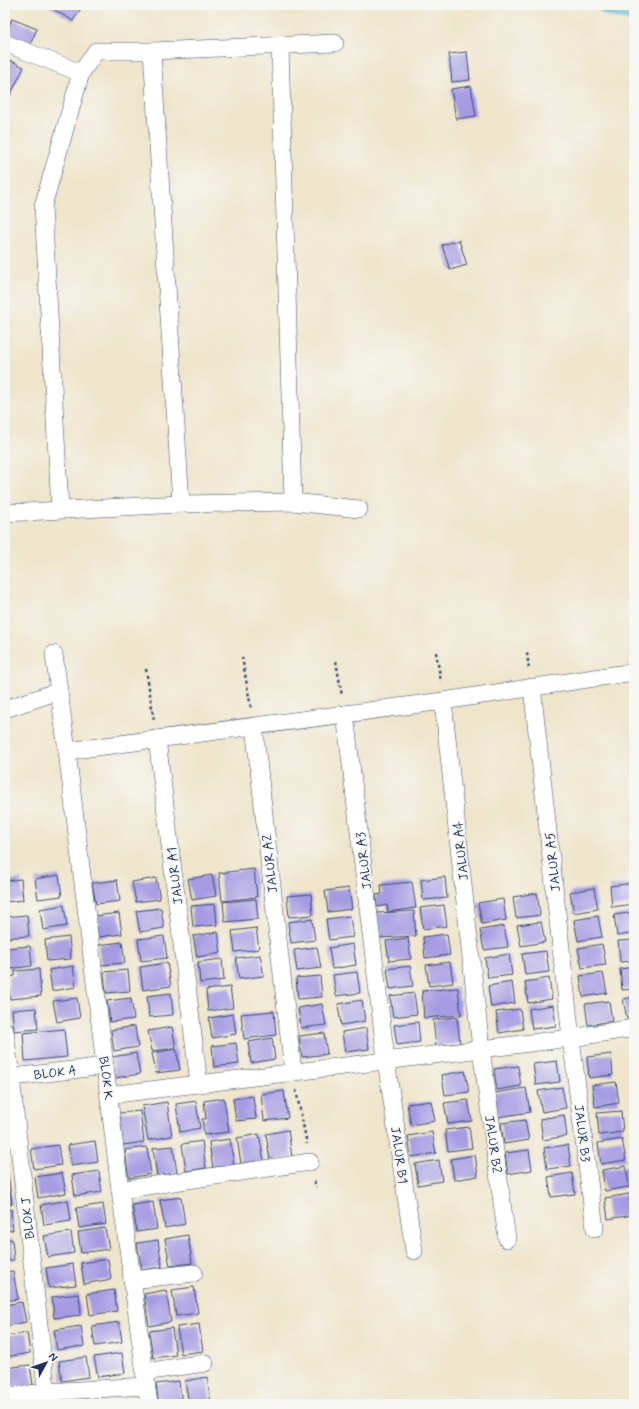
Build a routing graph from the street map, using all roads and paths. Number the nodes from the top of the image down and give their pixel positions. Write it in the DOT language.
graph roads {
  1 [pos="5,43"];
  2 [pos="335,43"];
  3 [pos="280,45"];
  4 [pos="152,51"];
  5 [pos="81,74"];
  6 [pos="293,502"];
  7 [pos="181,504"];
  8 [pos="60,509"];
  9 [pos="359,509"];
  10 [pos="5,513"];
  11 [pos="436,652"];
  12 [pos="54,654"];
  13 [pos="242,657"];
  14 [pos="336,661"];
  15 [pos="146,669"];
  16 [pos="634,672"];
  17 [pos="532,687"];
  18 [pos="59,690"];
  19 [pos="444,700"];
  20 [pos="5,709"];
  21 [pos="345,714"];
  22 [pos="254,726"];
  23 [pos="157,739"];
  24 [pos="67,751"];
  25 [pos="634,1028"];
  26 [pos="5,1031"];
  27 [pos="571,1038"];
  28 [pos="481,1049"];
  29 [pos="386,1060"];
  30 [pos="105,1066"];
  31 [pos="293,1072"];
  32 [pos="8,1077"];
  33 [pos="199,1084"];
  34 [pos="109,1095"];
  35 [pos="310,1162"];
  36 [pos="316,1187"];
  37 [pos="120,1190"];
  38 [pos="595,1229"];
  39 [pos="507,1238"];
  40 [pos="414,1250"];
  41 [pos="194,1273"];
  42 [pos="132,1280"];
  43 [pos="205,1363"];
  44 [pos="145,1379"];
  45 [pos="5,1397"];
  46 [pos="47,1398"];
  47 [pos="148,1404"];
  1 -- 5 [label="street"];
  2 -- 3 [label="street"];
  3 -- 4 [label="street"];
  3 -- 6 [label="street"];
  4 -- 5 [label="street"];
  4 -- 7 [label="street"];
  5 -- 8 [label="street"];
  6 -- 7 [label="street"];
  6 -- 9 [label="street"];
  7 -- 8 [label="street"];
  8 -- 10 [label="street"];
  11 -- 19 [label="path"];
  12 -- 18 [label="street, BLOK K"];
  13 -- 22 [label="path"];
  14 -- 21 [label="path"];
  15 -- 23 [label="path"];
  16 -- 17 [label="street"];
  17 -- 19 [label="street"];
  17 -- 27 [label="street, JALUR A5"];
  18 -- 20 [label="street"];
  18 -- 24 [label="street, BLOK K"];
  19 -- 21 [label="street"];
  19 -- 28 [label="street, JALUR A4"];
  21 -- 22 [label="street"];
  21 -- 29 [label="street, JALUR A3"];
  22 -- 23 [label="street"];
  22 -- 31 [label="street, JALUR A2"];
  23 -- 24 [label="street"];
  23 -- 33 [label="street, JALUR A1"];
  24 -- 30 [label="street, BLOK K"];
  25 -- 27 [label="street"];
  26 -- 32 [label="street, BLOK J"];
  27 -- 28 [label="street"];
  27 -- 38 [label="street, JALUR B3"];
  28 -- 29 [label="street"];
  28 -- 39 [label="street, JALUR B2"];
  29 -- 31 [label="street"];
  29 -- 40 [label="street, JALUR B1"];
  30 -- 32 [label="street, BLOK A"];
  30 -- 34 [label="street, BLOK K"];
  31 -- 33 [label="street"];
  31 -- 35 [label="path"];
  32 -- 46 [label="street, BLOK J"];
  33 -- 34 [label="street"];
  34 -- 37 [label="street, BLOK K"];
  35 -- 36 [label="path"];
  35 -- 37 [label="street"];
  37 -- 42 [label="street, BLOK K"];
  41 -- 42 [label="street"];
  42 -- 44 [label="street, BLOK K"];
  43 -- 44 [label="street"];
  44 -- 46 [label="street"];
  44 -- 47 [label="street, BLOK K"];
  45 -- 46 [label="street"];
}
